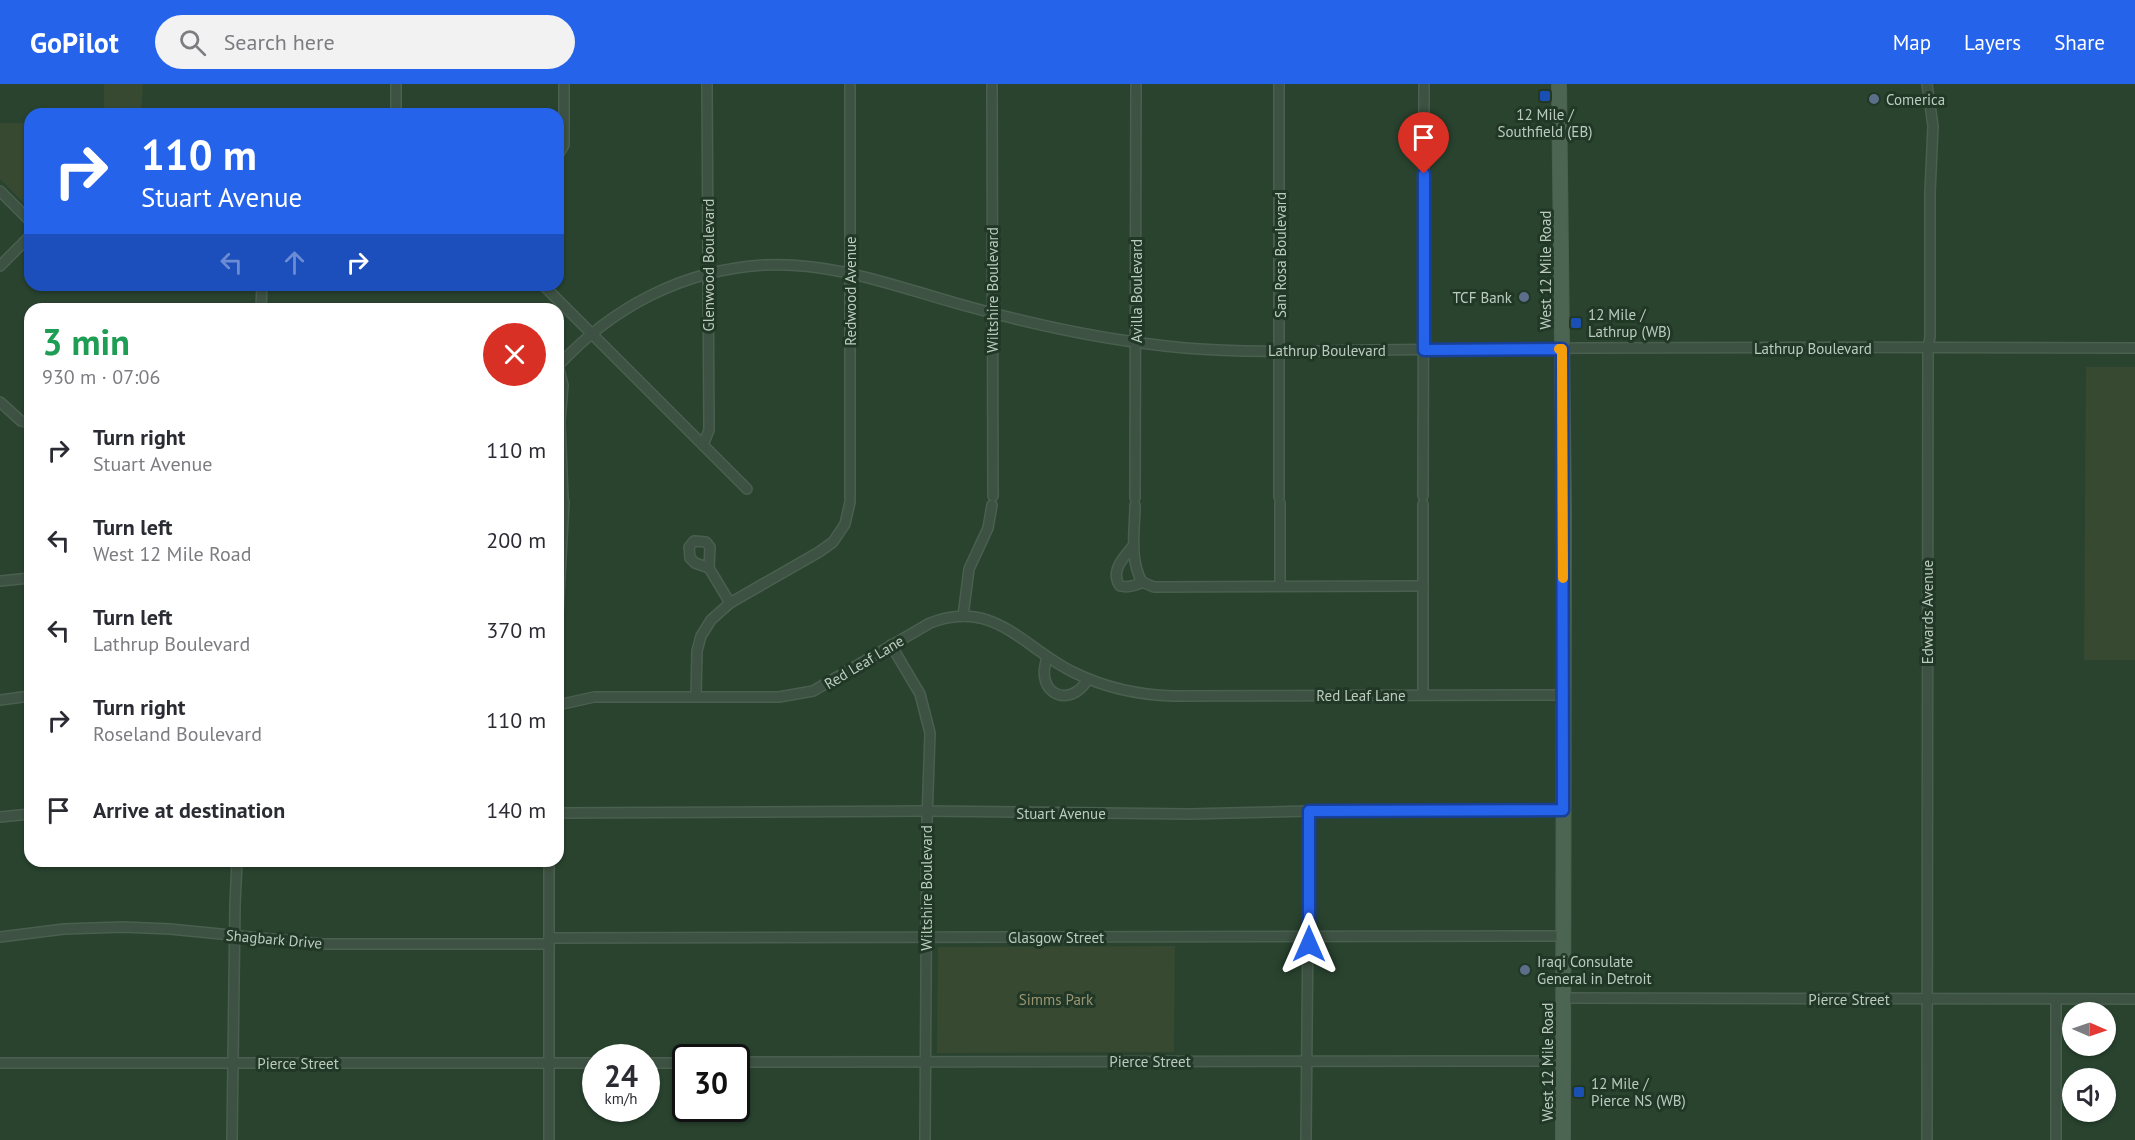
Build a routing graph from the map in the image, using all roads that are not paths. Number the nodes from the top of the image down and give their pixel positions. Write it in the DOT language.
graph roads {
  1 [pos="396,84"];
  2 [pos="564,84"];
  3 [pos="707,84"];
  4 [pos="850,84"];
  5 [pos="992,84"];
  6 [pos="1136,84"];
  7 [pos="1279,84"];
  8 [pos="1424,84"];
  9 [pos="1559,84"];
  10 [pos="1927,84"];
  11 [pos="396,108"];
  12 [pos="563,108"];
  13 [pos="0,191"];
  14 [pos="24,215"];
  15 [pos="24,242"];
  16 [pos="0,266"];
  17 [pos="708,273"];
  18 [pos="850,273"];
  19 [pos="549,291"];
  20 [pos="561,303"];
  21 [pos="564,306"];
  22 [pos="992,313"];
  23 [pos="591,332"];
  24 [pos="1136,343"];
  25 [pos="1928,347"];
  26 [pos="2135,348"];
  27 [pos="1562,349"];
  28 [pos="1424,350"];
  29 [pos="1280,351"];
  30 [pos="564,360"];
  31 [pos="0,402"];
  32 [pos="24,422"];
  33 [pos="703,445"];
  34 [pos="747,489"];
  35 [pos="1134,545"];
  36 [pos="709,568"];
  37 [pos="24,579"];
  38 [pos="0,581"];
  39 [pos="1142,582"];
  40 [pos="1280,586"];
  41 [pos="1423,586"];
  42 [pos="730,603"];
  43 [pos="963,616"];
  44 [pos="891,645"];
  45 [pos="1047,658"];
  46 [pos="1088,679"];
  47 [pos="1424,695"];
  48 [pos="1563,695"];
  49 [pos="696,696"];
  50 [pos="24,697"];
  51 [pos="0,700"];
  52 [pos="564,704"];
  53 [pos="1563,810"];
  54 [pos="1309,811"];
  55 [pos="927,812"];
  56 [pos="564,813"];
  57 [pos="24,814"];
  58 [pos="0,817"];
  59 [pos="237,867"];
  60 [pos="549,867"];
  61 [pos="1309,935"];
  62 [pos="234,936"];
  63 [pos="1564,936"];
  64 [pos="0,937"];
  65 [pos="926,937"];
  66 [pos="549,941"];
  67 [pos="1563,998"];
  68 [pos="1928,998"];
  69 [pos="2135,999"];
  70 [pos="2056,1000"];
  71 [pos="1306,1060"];
  72 [pos="926,1061"];
  73 [pos="1563,1061"];
  74 [pos="750,1062"];
  75 [pos="0,1063"];
  76 [pos="234,1063"];
  77 [pos="549,1063"];
  78 [pos="582,1063"];
  79 [pos="232,1140"];
  80 [pos="549,1140"];
  81 [pos="925,1140"];
  82 [pos="1306,1140"];
  83 [pos="1563,1140"];
  84 [pos="1927,1140"];
  85 [pos="2056,1140"];
  1 -- 11 [label="street"];
  2 -- 12 [label="street"];
  3 -- 17 [label="street, Glenwood Boulevard"];
  4 -- 18 [label="street, Redwood Avenue"];
  5 -- 22 [label="street, Wiltshire Boulevard"];
  6 -- 24 [label="street, Avilla Boulevard"];
  7 -- 29 [label="street, San Rosa Boulevard"];
  8 -- 28 [label="street"];
  9 -- 27 [label="main road, West 12 Mile Road"];
  10 -- 25 [label="street, Edwards Avenue"];
  13 -- 14 [label="street"];
  15 -- 16 [label="street"];
  17 -- 18 [label="street, Lathrup Boulevard"];
  17 -- 23 [label="street, Lathrup Boulevard"];
  17 -- 33 [label="street, Glenwood Boulevard"];
  18 -- 22 [label="street, Lathrup Boulevard"];
  18 -- 42 [label="street, Redwood Avenue"];
  19 -- 20 [label="street"];
  21 -- 23 [label="street"];
  22 -- 24 [label="street, Lathrup Boulevard"];
  22 -- 43 [label="street, Wiltshire Boulevard"];
  23 -- 30 [label="street, Lathrup Boulevard"];
  23 -- 33 [label="street"];
  24 -- 29 [label="street, Lathrup Boulevard"];
  24 -- 35 [label="street, Avilla Boulevard"];
  25 -- 26 [label="street, Lathrup Boulevard"];
  25 -- 27 [label="street, Lathrup Boulevard"];
  25 -- 68 [label="street, Edwards Avenue"];
  27 -- 28 [label="street, Lathrup Boulevard"];
  27 -- 48 [label="main road, West 12 Mile Road"];
  28 -- 29 [label="street, Lathrup Boulevard"];
  28 -- 41 [label="street"];
  29 -- 40 [label="street, San Rosa Boulevard"];
  31 -- 32 [label="street"];
  33 -- 34 [label="street"];
  35 -- 39 [label="street, Avilla Boulevard"];
  35 -- 39 [label="street"];
  36 -- 42 [label="street"];
  37 -- 38 [label="street"];
  39 -- 40 [label="street"];
  40 -- 41 [label="street"];
  41 -- 47 [label="street"];
  42 -- 49 [label="street, Redwood Avenue"];
  43 -- 44 [label="street, Red Leaf Lane"];
  43 -- 45 [label="street, Red Leaf Lane"];
  44 -- 49 [label="street, Red Leaf Lane"];
  44 -- 55 [label="street, Wiltshire Boulevard"];
  45 -- 46 [label="street, Red Leaf Lane"];
  45 -- 46 [label="street"];
  46 -- 47 [label="street, Red Leaf Lane"];
  47 -- 48 [label="street, Red Leaf Lane"];
  48 -- 53 [label="main road, West 12 Mile Road"];
  49 -- 52 [label="street, Red Leaf Lane"];
  50 -- 51 [label="street"];
  53 -- 54 [label="street, Stuart Avenue"];
  53 -- 63 [label="main road, West 12 Mile Road"];
  54 -- 55 [label="street, Stuart Avenue"];
  54 -- 61 [label="street"];
  55 -- 56 [label="street, Stuart Avenue"];
  55 -- 65 [label="street, Wiltshire Boulevard"];
  57 -- 58 [label="street"];
  59 -- 62 [label="street"];
  60 -- 66 [label="street"];
  61 -- 63 [label="street, Glasgow Street"];
  61 -- 65 [label="street, Glasgow Street"];
  61 -- 71 [label="street"];
  62 -- 64 [label="street, Shagbark Drive"];
  62 -- 66 [label="street, Shagbark Drive"];
  62 -- 76 [label="street"];
  63 -- 67 [label="main road, West 12 Mile Road"];
  65 -- 66 [label="street, Glasgow Street"];
  65 -- 72 [label="street, Wiltshire Boulevard"];
  66 -- 77 [label="street"];
  67 -- 68 [label="street, Pierce Street"];
  67 -- 73 [label="main road, West 12 Mile Road"];
  68 -- 70 [label="street, Pierce Street"];
  68 -- 84 [label="street, Edwards Avenue"];
  69 -- 70 [label="street, Pierce Street"];
  70 -- 85 [label="street"];
  71 -- 72 [label="street, Pierce Street"];
  71 -- 73 [label="street, Pierce Street"];
  71 -- 82 [label="street"];
  72 -- 74 [label="street, Pierce Street"];
  72 -- 81 [label="street, Wiltshire Boulevard"];
  73 -- 83 [label="main road, West 12 Mile Road"];
  75 -- 76 [label="street, Pierce Street"];
  76 -- 77 [label="street, Pierce Street"];
  76 -- 79 [label="street"];
  77 -- 78 [label="street, Pierce Street"];
  77 -- 80 [label="street"];
}
